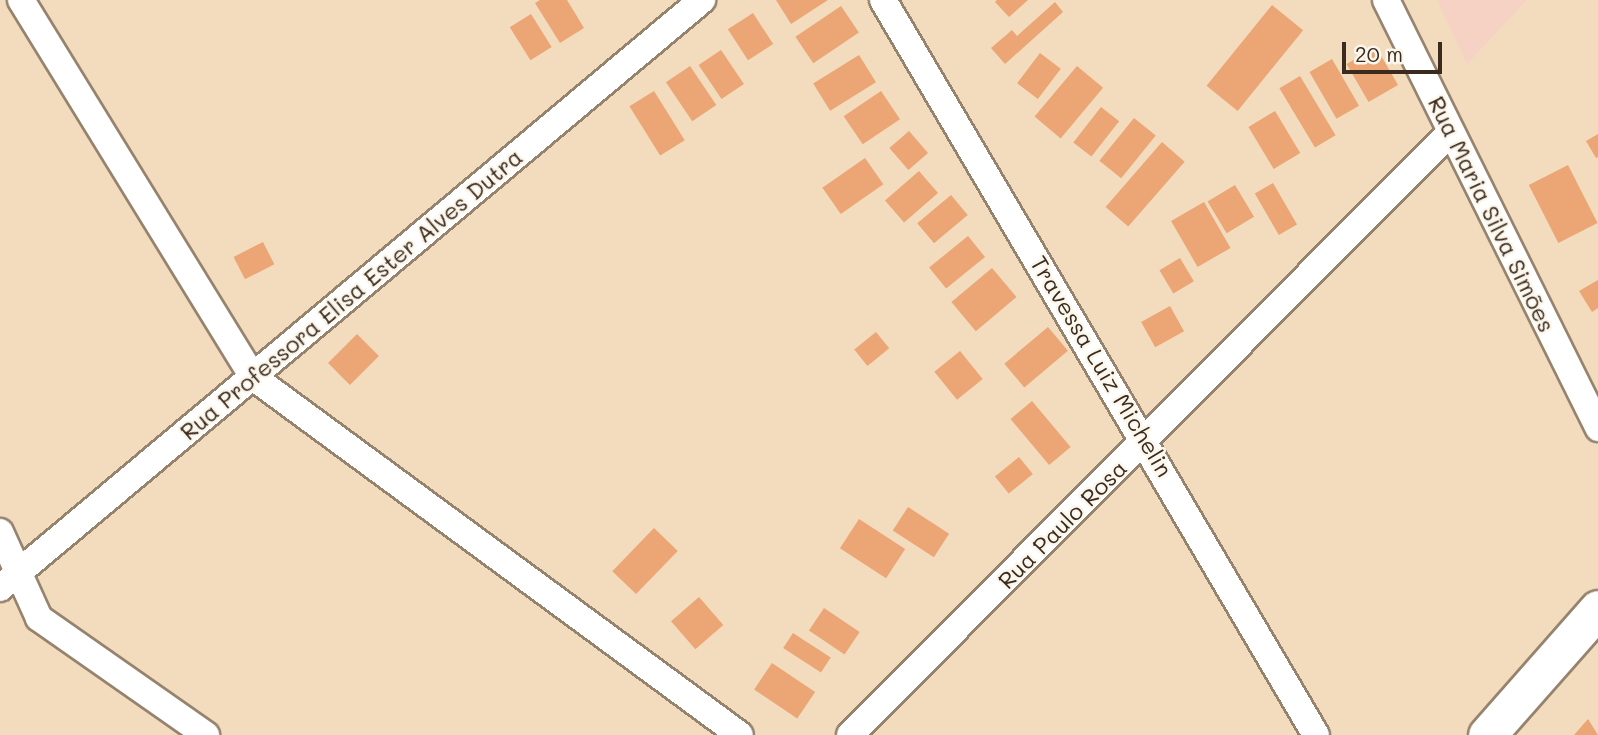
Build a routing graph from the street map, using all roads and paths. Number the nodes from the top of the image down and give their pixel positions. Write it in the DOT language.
graph roads {
  1 [pos="21,0"];
  2 [pos="702,0"];
  3 [pos="883,0"];
  4 [pos="1386,0"];
  5 [pos="1451,132"];
  6 [pos="253,377"];
  7 [pos="1598,428"];
  8 [pos="1147,439"];
  9 [pos="0,532"];
  10 [pos="22,570"];
  11 [pos="0,588"];
  12 [pos="1598,609"];
  13 [pos="206,735"];
  14 [pos="740,735"];
  15 [pos="850,735"];
  16 [pos="1316,735"];
  17 [pos="1487,735"];
  1 -- 6 [label="street"];
  2 -- 6 [label="street, Rua Professora Elisa Ester Alves Dutra"];
  3 -- 8 [label="street, Travessa Luiz Michelin"];
  4 -- 5 [label="street, Rua Maria Silva Simões"];
  5 -- 7 [label="street, Rua Maria Silva Simões"];
  5 -- 8 [label="street, Rua Paulo Rosa"];
  6 -- 10 [label="street, Rua Professora Elisa Ester Alves Dutra"];
  6 -- 14 [label="street"];
  8 -- 15 [label="street, Rua Paulo Rosa"];
  8 -- 16 [label="street, Travessa Luiz Michelin"];
  9 -- 10 [label="street"];
  10 -- 11 [label="street, Rua Professora Elisa Ester Alves Dutra"];
  10 -- 13 [label="street"];
  12 -- 17 [label="street"];
}
